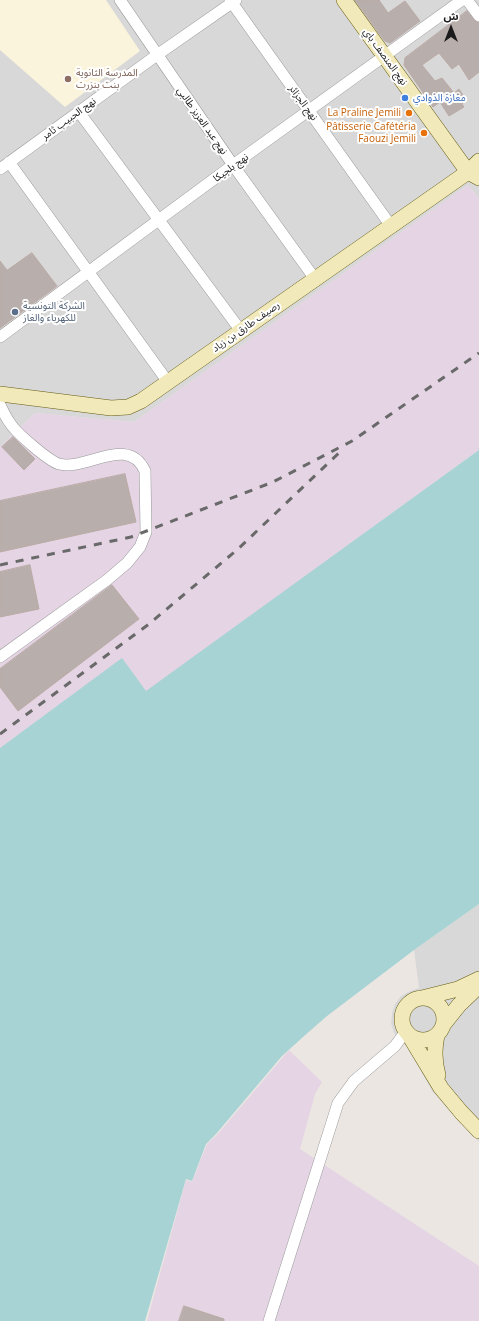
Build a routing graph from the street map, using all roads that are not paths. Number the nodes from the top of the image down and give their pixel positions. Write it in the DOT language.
graph roads {
  1 [pos="120,0"];
  2 [pos="344,0"];
  3 [pos="462,0"];
  4 [pos="467,0"];
  5 [pos="232,1"];
  6 [pos="479,16"];
  7 [pos="157,55"];
  8 [pos="385,56"];
  9 [pos="79,112"];
  10 [pos="309,112"];
  11 [pos="479,161"];
  12 [pos="9,162"];
  13 [pos="233,166"];
  14 [pos="0,169"];
  15 [pos="474,175"];
  16 [pos="160,220"];
  17 [pos="391,226"];
  18 [pos="89,272"];
  19 [pos="315,279"];
  20 [pos="241,331"];
  21 [pos="0,337"];
  22 [pos="168,382"];
  23 [pos="0,394"];
  24 [pos="0,405"];
  25 [pos="0,657"];
  26 [pos="479,979"];
  27 [pos="479,986"];
  28 [pos="422,998"];
  29 [pos="440,1030"];
  30 [pos="407,1033"];
  31 [pos="441,1088"];
  32 [pos="479,1131"];
  33 [pos="269,1321"];
  1 -- 7 [label="street, نهج عبد العزيز طالبي"];
  2 -- 8 [label="street, نهج المنصف باي"];
  3 -- 8 [label="street, نهج بلجيكا"];
  4 -- 6 [label="street"];
  5 -- 7 [label="street, نهج الحبيب ثامر"];
  5 -- 10 [label="street, نهج الجزائر"];
  7 -- 9 [label="street, نهج الحبيب ثامر"];
  7 -- 13 [label="street, نهج عبد العزيز طالبي"];
  8 -- 10 [label="street, نهج بلجيكا"];
  8 -- 15 [label="street, نهج المنصف باي"];
  9 -- 12 [label="street, نهج الحبيب ثامر"];
  9 -- 16 [label="street"];
  10 -- 13 [label="street, نهج بلجيكا"];
  10 -- 17 [label="street, نهج الجزائر"];
  11 -- 15 [label="street, رصيف طارق بن زياد"];
  12 -- 14 [label="street, نهج الحبيب ثامر"];
  12 -- 18 [label="street"];
  13 -- 16 [label="street, نهج بلجيكا"];
  13 -- 19 [label="street, نهج عبد العزيز طالبي"];
  15 -- 17 [label="street, رصيف طارق بن زياد"];
  16 -- 18 [label="street, نهج بلجيكا"];
  16 -- 20 [label="street"];
  17 -- 19 [label="street, رصيف طارق بن زياد"];
  18 -- 21 [label="street, نهج بلجيكا"];
  18 -- 22 [label="street"];
  19 -- 20 [label="street, رصيف طارق بن زياد"];
  20 -- 22 [label="street, رصيف طارق بن زياد"];
  22 -- 23 [label="street, رصيف طارق بن زياد"];
  24 -- 25 [label="street"];
  26 -- 28 [label="street"];
  27 -- 29 [label="street"];
  28 -- 29 [label="street"];
  28 -- 30 [label="street"];
  29 -- 30 [label="street"];
  29 -- 31 [label="street"];
  30 -- 31 [label="street"];
  30 -- 33 [label="street"];
  31 -- 32 [label="street"];
}
